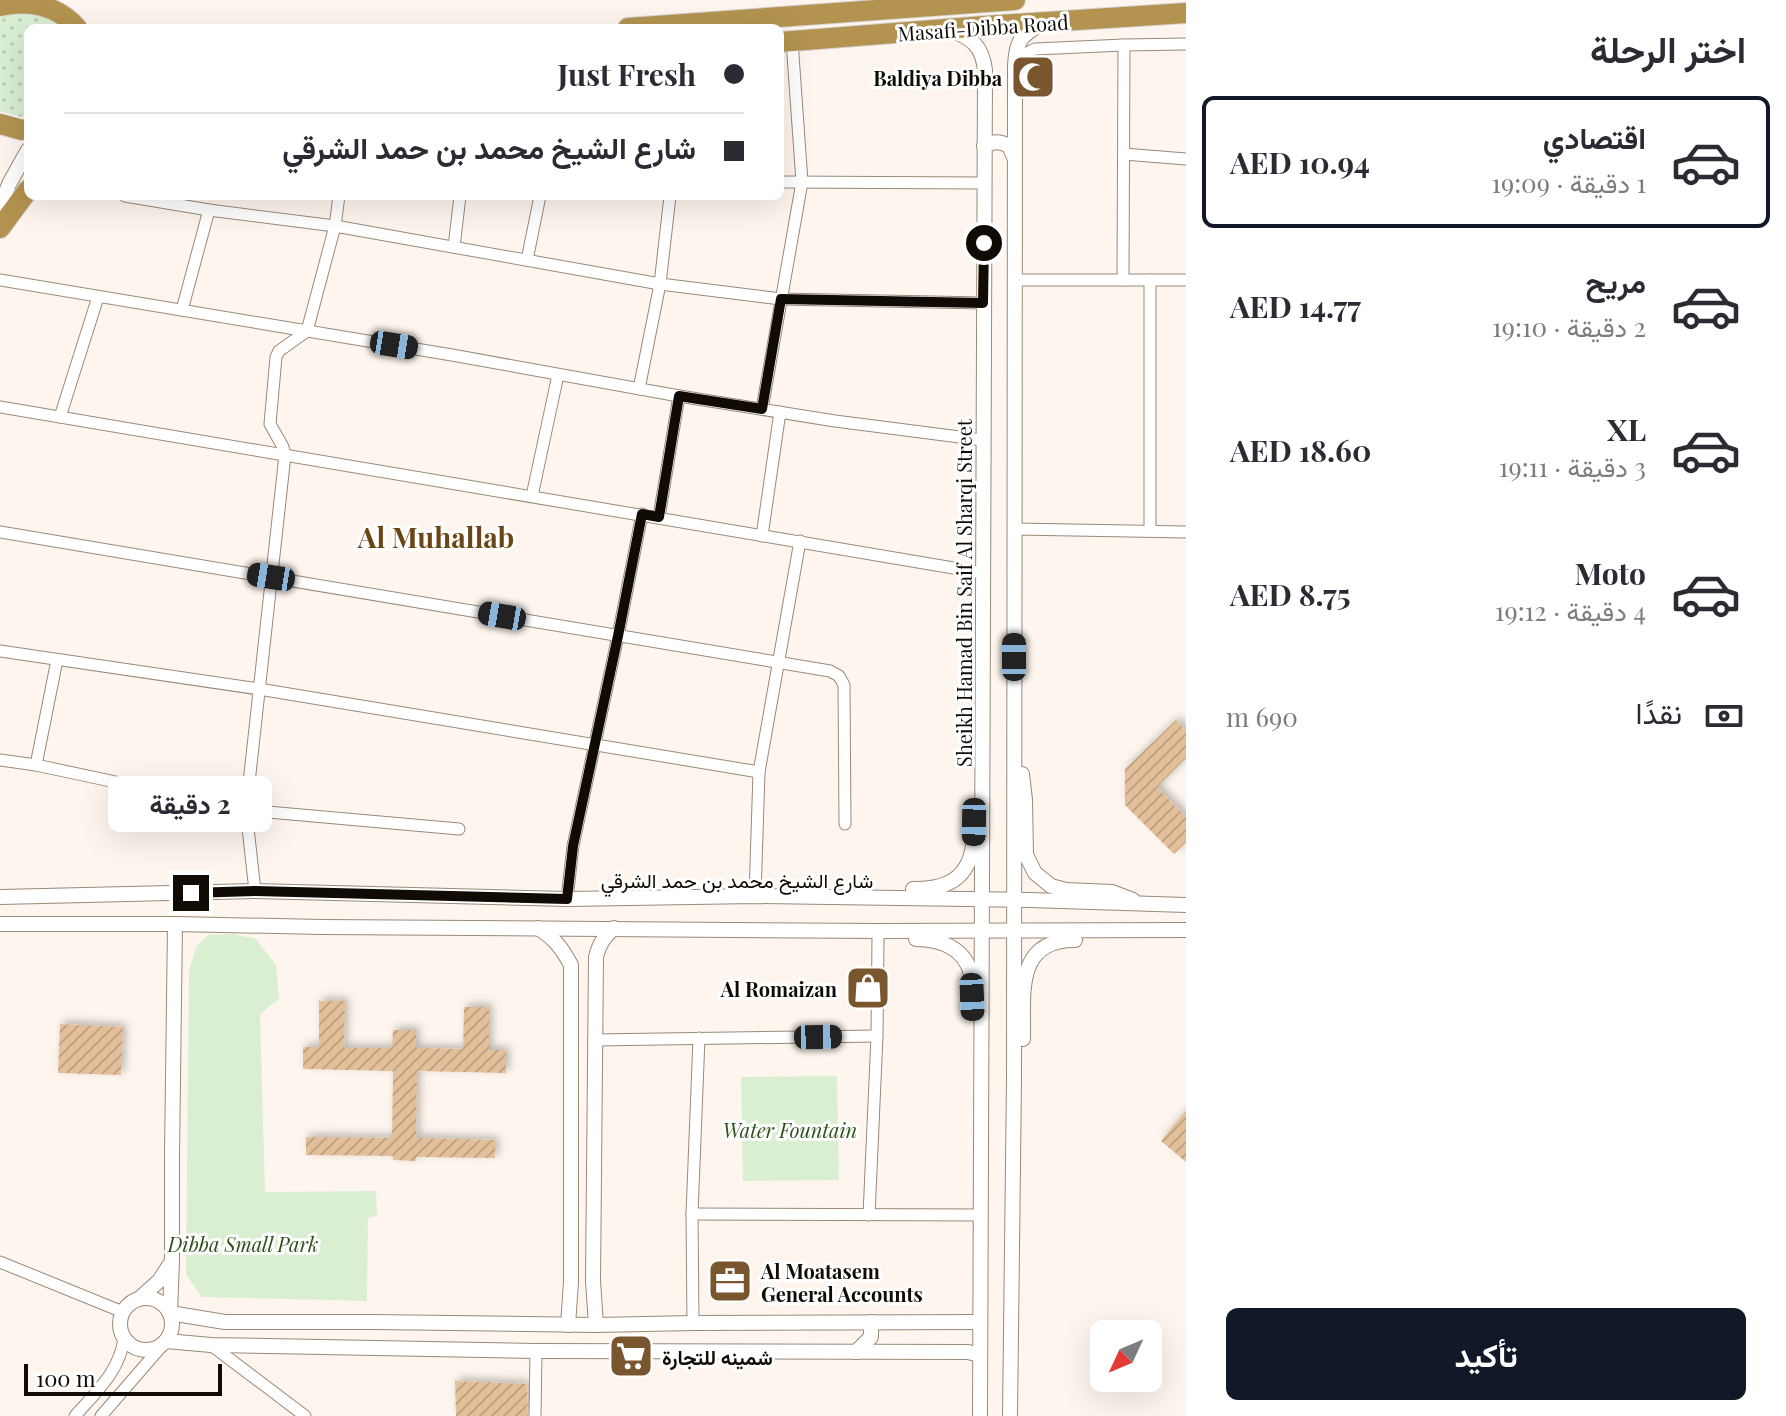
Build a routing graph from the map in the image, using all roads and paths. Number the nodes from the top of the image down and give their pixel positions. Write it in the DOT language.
graph roads {
  1 [pos="1015,0"];
  2 [pos="0,6"];
  3 [pos="1186,13"];
  4 [pos="1041,23"];
  5 [pos="73,24"];
  6 [pos="683,24"];
  7 [pos="948,29"];
  8 [pos="786,42"];
  9 [pos="1186,44"];
  10 [pos="1124,45"];
  11 [pos="1015,66"];
  12 [pos="0,124"];
  13 [pos="24,130"];
  14 [pos="984,146"];
  15 [pos="1124,154"];
  16 [pos="24,157"];
  17 [pos="1186,159"];
  18 [pos="1015,161"];
  19 [pos="784,182"];
  20 [pos="802,182"];
  21 [pos="984,183"];
  22 [pos="24,195"];
  23 [pos="149,200"];
  24 [pos="338,200"];
  25 [pos="460,200"];
  26 [pos="539,200"];
  27 [pos="670,200"];
  28 [pos="0,209"];
  29 [pos="209,210"];
  30 [pos="335,226"];
  31 [pos="0,228"];
  32 [pos="454,247"];
  33 [pos="527,260"];
  34 [pos="0,280"];
  35 [pos="1015,280"];
  36 [pos="1123,280"];
  37 [pos="1150,280"];
  38 [pos="1186,280"];
  39 [pos="660,284"];
  40 [pos="98,297"];
  41 [pos="781,299"];
  42 [pos="983,303"];
  43 [pos="182,310"];
  44 [pos="307,331"];
  45 [pos="558,375"];
  46 [pos="639,389"];
  47 [pos="679,396"];
  48 [pos="0,407"];
  49 [pos="762,409"];
  50 [pos="780,412"];
  51 [pos="60,417"];
  52 [pos="983,440"];
  53 [pos="285,455"];
  54 [pos="532,496"];
  55 [pos="642,514"];
  56 [pos="659,517"];
  57 [pos="1014,529"];
  58 [pos="1150,531"];
  59 [pos="0,532"];
  60 [pos="1186,532"];
  61 [pos="762,536"];
  62 [pos="800,541"];
  63 [pos="983,573"];
  64 [pos="271,577"];
  65 [pos="618,636"];
  66 [pos="0,651"];
  67 [pos="57,660"];
  68 [pos="779,663"];
  69 [pos="259,689"];
  70 [pos="594,745"];
  71 [pos="1014,753"];
  72 [pos="982,758"];
  73 [pos="0,760"];
  74 [pos="36,765"];
  75 [pos="759,772"];
  76 [pos="246,810"];
  77 [pos="845,824"];
  78 [pos="459,829"];
  79 [pos="255,891"];
  80 [pos="755,896"];
  81 [pos="0,897"];
  82 [pos="844,897"];
  83 [pos="567,899"];
  84 [pos="982,899"];
  85 [pos="1014,900"];
  86 [pos="1145,904"];
  87 [pos="1186,905"];
  88 [pos="0,924"];
  89 [pos="175,924"];
  90 [pos="538,928"];
  91 [pos="614,928"];
  92 [pos="1151,930"];
  93 [pos="1186,930"];
  94 [pos="840,931"];
  95 [pos="982,931"];
  96 [pos="1014,931"];
  97 [pos="878,938"];
  98 [pos="571,976"];
  99 [pos="595,976"];
  100 [pos="877,1036"];
  101 [pos="699,1038"];
  102 [pos="594,1040"];
  103 [pos="981,1065"];
  104 [pos="1014,1070"];
  105 [pos="692,1214"];
  106 [pos="869,1215"];
  107 [pos="981,1215"];
  108 [pos="172,1260"];
  109 [pos="0,1262"];
  110 [pos="593,1281"];
  111 [pos="571,1282"];
  112 [pos="138,1299"];
  113 [pos="123,1312"];
  114 [pos="170,1313"];
  115 [pos="871,1322"];
  116 [pos="980,1322"];
  117 [pos="693,1323"];
  118 [pos="568,1325"];
  119 [pos="596,1325"];
  120 [pos="124,1338"];
  121 [pos="164,1344"];
  122 [pos="211,1345"];
  123 [pos="536,1351"];
  124 [pos="856,1352"];
  125 [pos="980,1355"];
  126 [pos="75,1416"];
  127 [pos="101,1416"];
  128 [pos="305,1416"];
  129 [pos="535,1416"];
  130 [pos="980,1416"];
  131 [pos="1010,1416"];
  1 -- 6 [label="highway, Masafi-Dibba Road"];
  2 -- 5 [label="highway"];
  3 -- 4 [label="highway, Masafi-Dibba Road"];
  4 -- 7 [label="highway, Masafi-Dibba Road"];
  4 -- 11 [label="main road"];
  7 -- 8 [label="highway, Masafi-Dibba Road"];
  7 -- 14 [label="main road, Sheikh Hamad Bin Saif Al Sharqi Street"];
  8 -- 20 [label="street"];
  9 -- 10 [label="street"];
  10 -- 11 [label="street"];
  10 -- 15 [label="street"];
  11 -- 18 [label="main road"];
  12 -- 13 [label="highway"];
  14 -- 18 [label="main road"];
  14 -- 21 [label="main road, Sheikh Hamad Bin Saif Al Sharqi Street"];
  15 -- 17 [label="street"];
  15 -- 36 [label="street"];
  16 -- 28 [label="main road"];
  18 -- 35 [label="main road"];
  19 -- 20 [label="street"];
  20 -- 21 [label="street"];
  20 -- 41 [label="street"];
  21 -- 42 [label="main road, Sheikh Hamad Bin Saif Al Sharqi Street"];
  22 -- 31 [label="highway"];
  23 -- 29 [label="street"];
  24 -- 30 [label="street"];
  25 -- 32 [label="street"];
  26 -- 33 [label="street"];
  27 -- 39 [label="street"];
  29 -- 30 [label="street"];
  29 -- 43 [label="street"];
  30 -- 32 [label="street"];
  30 -- 44 [label="street"];
  32 -- 33 [label="street"];
  33 -- 39 [label="street"];
  34 -- 40 [label="street"];
  35 -- 36 [label="street"];
  35 -- 57 [label="main road"];
  36 -- 37 [label="street"];
  37 -- 38 [label="street"];
  37 -- 58 [label="street"];
  39 -- 41 [label="street"];
  39 -- 46 [label="street"];
  40 -- 43 [label="street"];
  40 -- 51 [label="street"];
  41 -- 42 [label="street"];
  41 -- 49 [label="street"];
  42 -- 52 [label="main road, Sheikh Hamad Bin Saif Al Sharqi Street"];
  43 -- 44 [label="street"];
  44 -- 45 [label="street"];
  44 -- 53 [label="street"];
  45 -- 46 [label="street"];
  45 -- 54 [label="street"];
  46 -- 47 [label="street"];
  47 -- 49 [label="street"];
  47 -- 56 [label="street"];
  48 -- 51 [label="street"];
  49 -- 50 [label="street"];
  50 -- 52 [label="street"];
  50 -- 61 [label="street"];
  51 -- 53 [label="street"];
  52 -- 63 [label="main road, Sheikh Hamad Bin Saif Al Sharqi Street"];
  53 -- 54 [label="street"];
  53 -- 64 [label="street"];
  54 -- 55 [label="street"];
  55 -- 56 [label="street"];
  55 -- 65 [label="street"];
  56 -- 61 [label="street"];
  57 -- 58 [label="street"];
  57 -- 71 [label="main road"];
  58 -- 60 [label="street"];
  59 -- 64 [label="street"];
  61 -- 62 [label="street"];
  62 -- 63 [label="street"];
  62 -- 68 [label="street"];
  63 -- 72 [label="main road, Sheikh Hamad Bin Saif Al Sharqi Street"];
  64 -- 65 [label="street"];
  64 -- 69 [label="street"];
  65 -- 68 [label="street"];
  65 -- 70 [label="street"];
  66 -- 67 [label="street"];
  67 -- 69 [label="street"];
  67 -- 74 [label="street"];
  68 -- 75 [label="street"];
  68 -- 77 [label="street"];
  69 -- 70 [label="street"];
  69 -- 76 [label="street"];
  70 -- 75 [label="street"];
  70 -- 83 [label="street"];
  71 -- 85 [label="main road"];
  71 -- 86 [label="main road"];
  72 -- 82 [label="main road"];
  72 -- 84 [label="main road, Sheikh Hamad Bin Saif Al Sharqi Street"];
  73 -- 74 [label="street"];
  74 -- 76 [label="street"];
  75 -- 80 [label="street"];
  76 -- 78 [label="street"];
  76 -- 79 [label="street"];
  79 -- 81 [label="main road, شارع الشيخ محمد بن حمد الشرقي"];
  79 -- 83 [label="main road, شارع الشيخ محمد بن حمد الشرقي"];
  80 -- 82 [label="main road, شارع الشيخ محمد بن حمد الشرقي"];
  80 -- 83 [label="main road, شارع الشيخ محمد بن حمد الشرقي"];
  82 -- 84 [label="main road, شارع الشيخ محمد بن حمد الشرقي"];
  84 -- 85 [label="main road, شارع الشيخ محمد بن حمد الشرقي"];
  84 -- 95 [label="main road, Sheikh Hamad Bin Saif Al Sharqi Street"];
  85 -- 86 [label="main road, شارع الشيخ محمد بن حمد الشرقي"];
  85 -- 96 [label="main road"];
  86 -- 87 [label="main road, شارع الشيخ محمد بن حمد الشرقي"];
  88 -- 89 [label="main road"];
  89 -- 90 [label="main road"];
  89 -- 108 [label="main road"];
  90 -- 91 [label="main road"];
  90 -- 98 [label="main road"];
  91 -- 94 [label="main road"];
  91 -- 99 [label="main road"];
  92 -- 93 [label="main road"];
  92 -- 96 [label="main road"];
  92 -- 104 [label="main road"];
  94 -- 95 [label="main road"];
  94 -- 97 [label="main road"];
  95 -- 96 [label="main road"];
  95 -- 103 [label="main road, Sheikh Hamad Bin Saif Al Sharqi Street"];
  96 -- 104 [label="main road"];
  97 -- 100 [label="street"];
  97 -- 103 [label="main road"];
  98 -- 99 [label="main road"];
  98 -- 111 [label="main road"];
  99 -- 102 [label="main road"];
  100 -- 101 [label="street"];
  100 -- 106 [label="street"];
  101 -- 102 [label="street"];
  101 -- 105 [label="street"];
  102 -- 110 [label="main road"];
  103 -- 107 [label="main road, Sheikh Hamad Bin Saif Al Sharqi Street"];
  104 -- 131 [label="main road"];
  105 -- 106 [label="street"];
  105 -- 117 [label="street"];
  106 -- 107 [label="street"];
  107 -- 116 [label="main road, Sheikh Hamad Bin Saif Al Sharqi Street"];
  108 -- 112 [label="main road"];
  108 -- 114 [label="main road"];
  109 -- 113 [label="street"];
  110 -- 111 [label="main road"];
  110 -- 119 [label="main road"];
  111 -- 118 [label="main road"];
  112 -- 113 [label="main road"];
  112 -- 114 [label="main road"];
  113 -- 120 [label="main road"];
  114 -- 118 [label="main road"];
  114 -- 121 [label="main road"];
  115 -- 116 [label="main road"];
  115 -- 117 [label="main road"];
  115 -- 124 [label="main road"];
  116 -- 125 [label="main road, Sheikh Hamad Bin Saif Al Sharqi Street"];
  117 -- 119 [label="main road"];
  118 -- 119 [label="main road"];
  120 -- 121 [label="main road"];
  120 -- 126 [label="street"];
  121 -- 122 [label="main road"];
  121 -- 127 [label="street"];
  122 -- 123 [label="main road"];
  122 -- 128 [label="street"];
  123 -- 124 [label="main road"];
  123 -- 129 [label="street"];
  124 -- 125 [label="main road"];
  125 -- 130 [label="main road, Sheikh Hamad Bin Saif Al Sharqi Street"];
}
